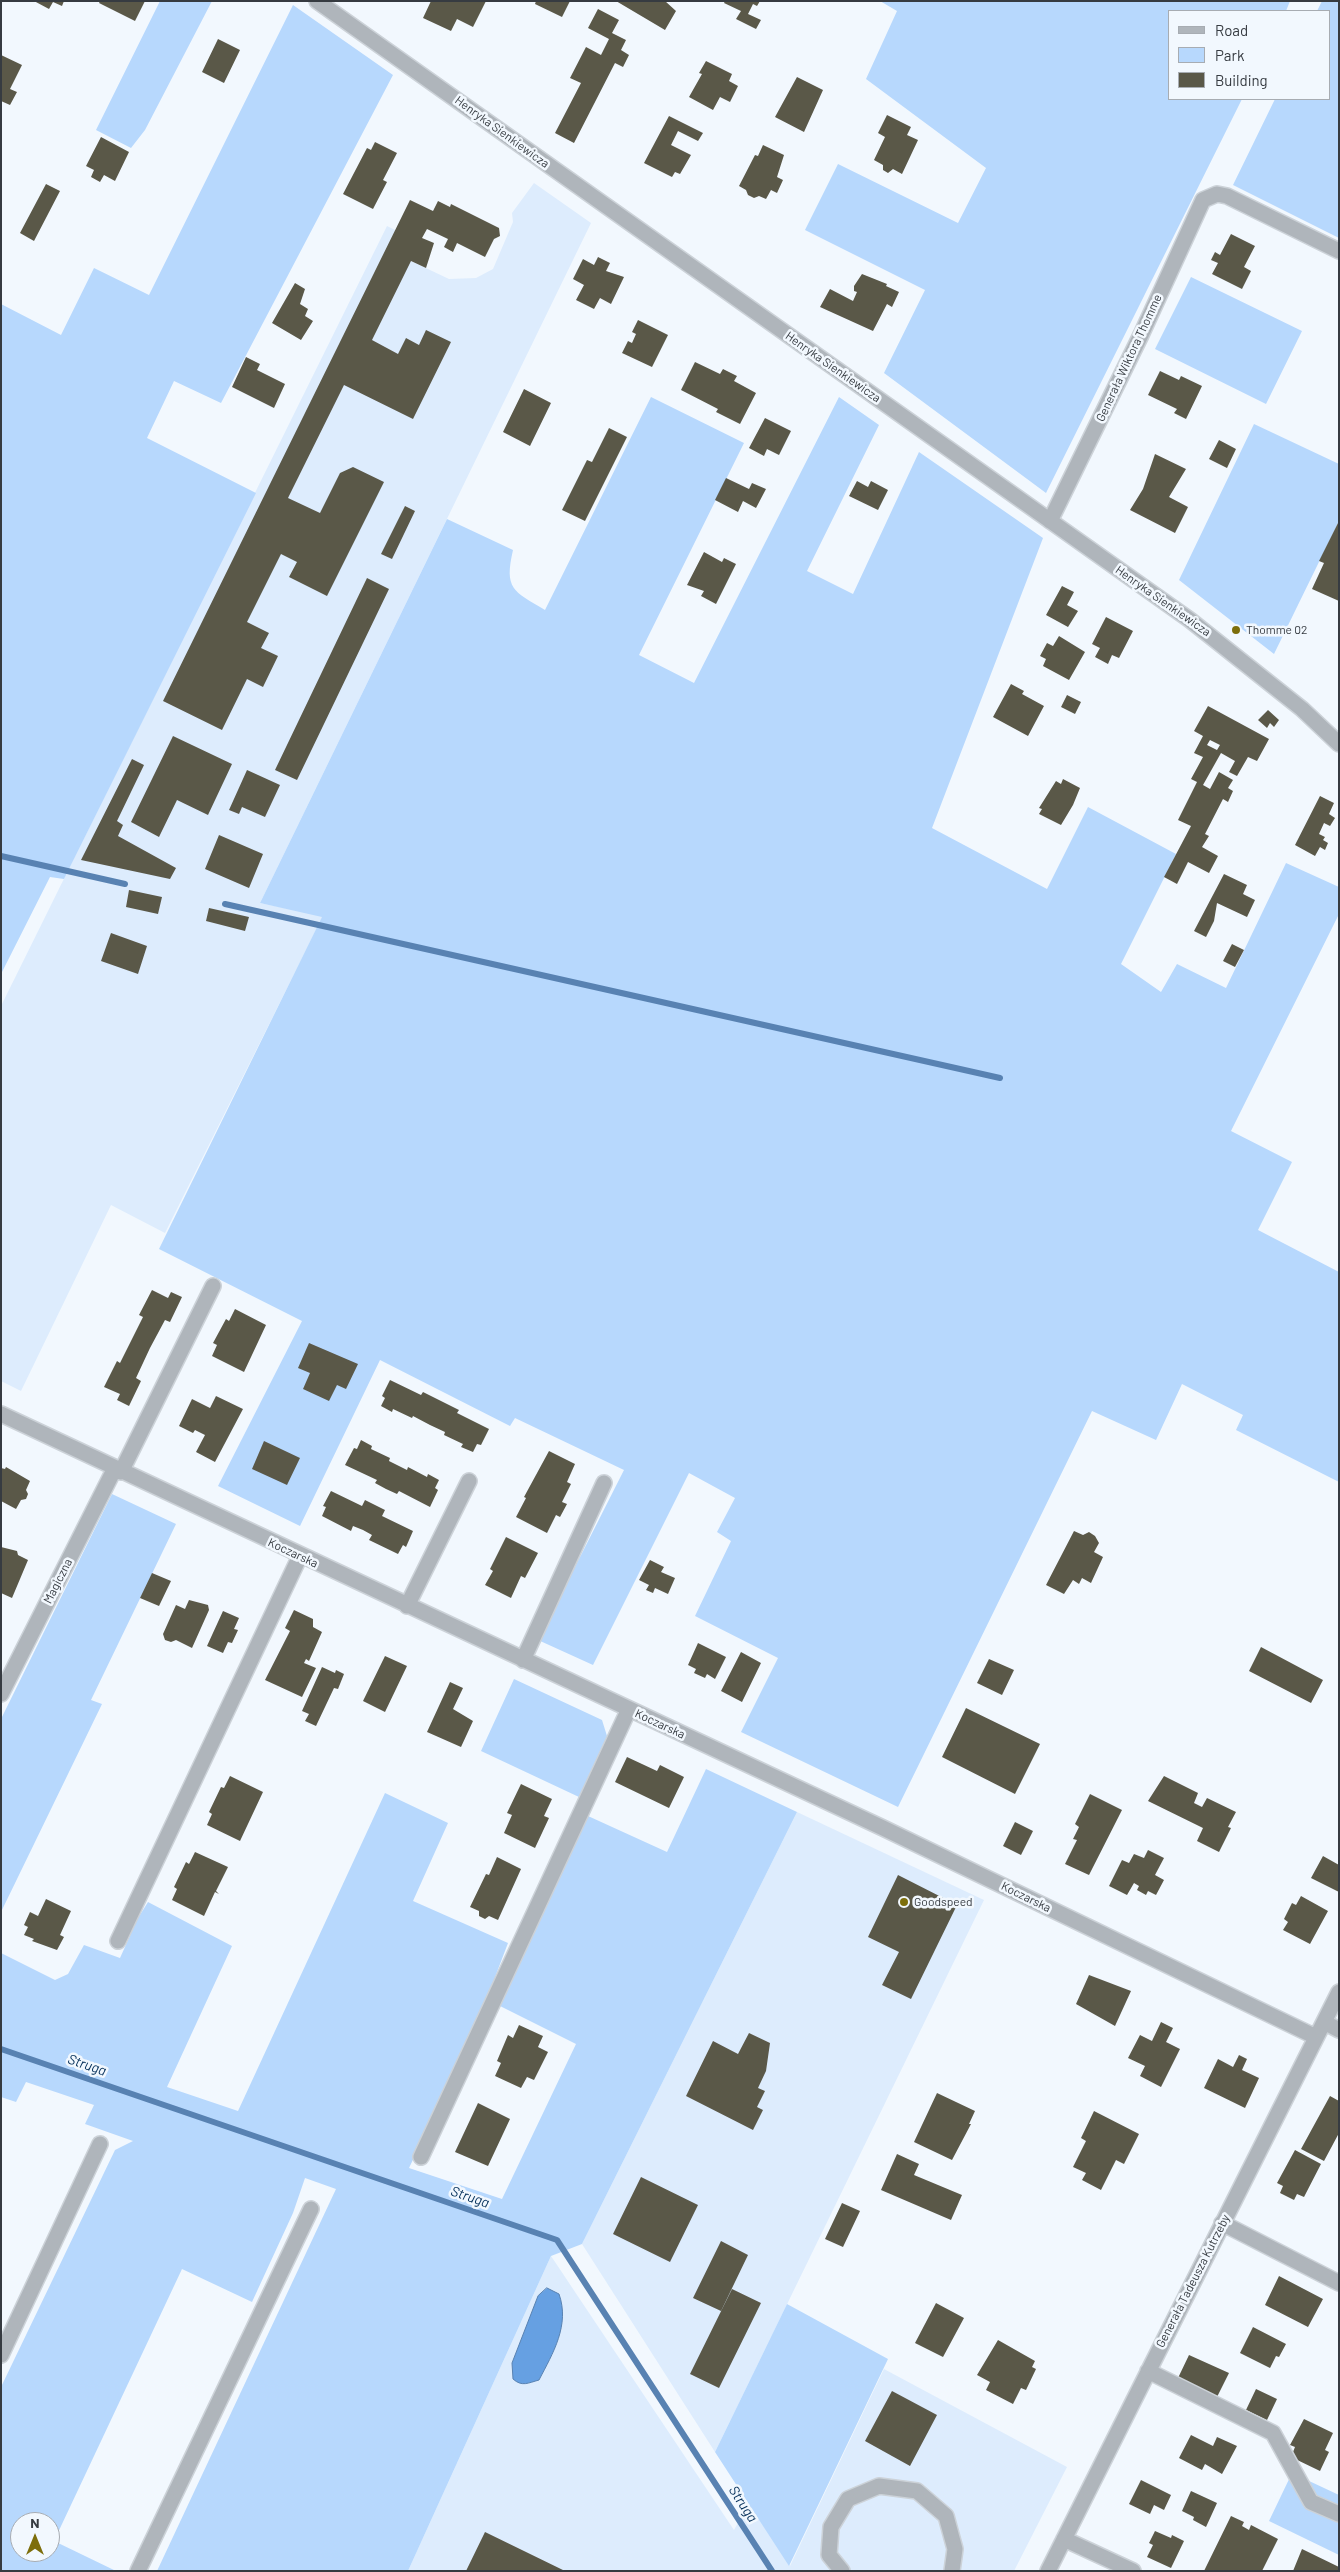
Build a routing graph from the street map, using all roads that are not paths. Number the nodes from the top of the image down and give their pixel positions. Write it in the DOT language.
graph roads {
  1 [pos="318,1"];
  2 [pos="1339,251"];
  3 [pos="1050,521"];
  4 [pos="1339,744"];
  5 [pos="213,1286"];
  6 [pos="1,1414"];
  7 [pos="118,1470"];
  8 [pos="469,1481"];
  9 [pos="604,1483"];
  10 [pos="300,1556"];
  11 [pos="407,1606"];
  12 [pos="523,1660"];
  13 [pos="1,1694"];
  14 [pos="629,1709"];
  15 [pos="118,1940"];
  16 [pos="1339,1992"];
  17 [pos="1324,2022"];
  18 [pos="1339,2030"];
  19 [pos="1316,2038"];
  20 [pos="100,2144"];
  21 [pos="421,2156"];
  22 [pos="311,2209"];
  23 [pos="1222,2223"];
  24 [pos="1339,2282"];
  25 [pos="1,2355"];
  26 [pos="1148,2371"];
  27 [pos="1339,2514"];
  28 [pos="1064,2538"];
  29 [pos="138,2571"];
  30 [pos="842,2571"];
  31 [pos="952,2571"];
  32 [pos="1048,2571"];
  33 [pos="1133,2571"];
  1 -- 3 [label="street, Henryka Sienkiewicza"];
  2 -- 3 [label="street, Generała Wiktora Thomme"];
  3 -- 4 [label="street, Henryka Sienkiewicza"];
  5 -- 7 [label="street, Magiczna"];
  6 -- 7 [label="street, Koczarska"];
  7 -- 10 [label="street, Koczarska"];
  7 -- 13 [label="street, Magiczna"];
  8 -- 11 [label="street"];
  9 -- 12 [label="street"];
  10 -- 11 [label="street, Koczarska"];
  10 -- 15 [label="street"];
  11 -- 12 [label="street, Koczarska"];
  12 -- 14 [label="street, Koczarska"];
  14 -- 19 [label="street, Koczarska"];
  14 -- 21 [label="street"];
  16 -- 17 [label="street, Generała Tadeusza Kutrzeby"];
  17 -- 18 [label="street"];
  17 -- 19 [label="street, Generała Tadeusza Kutrzeby"];
  19 -- 23 [label="street, Generała Tadeusza Kutrzeby"];
  20 -- 25 [label="street"];
  22 -- 29 [label="street"];
  23 -- 24 [label="street"];
  23 -- 26 [label="street, Generała Tadeusza Kutrzeby"];
  26 -- 27 [label="street"];
  26 -- 28 [label="street, Generała Tadeusza Kutrzeby"];
  28 -- 32 [label="street, Generała Tadeusza Kutrzeby"];
  28 -- 33 [label="street"];
  30 -- 31 [label="street"];
}
